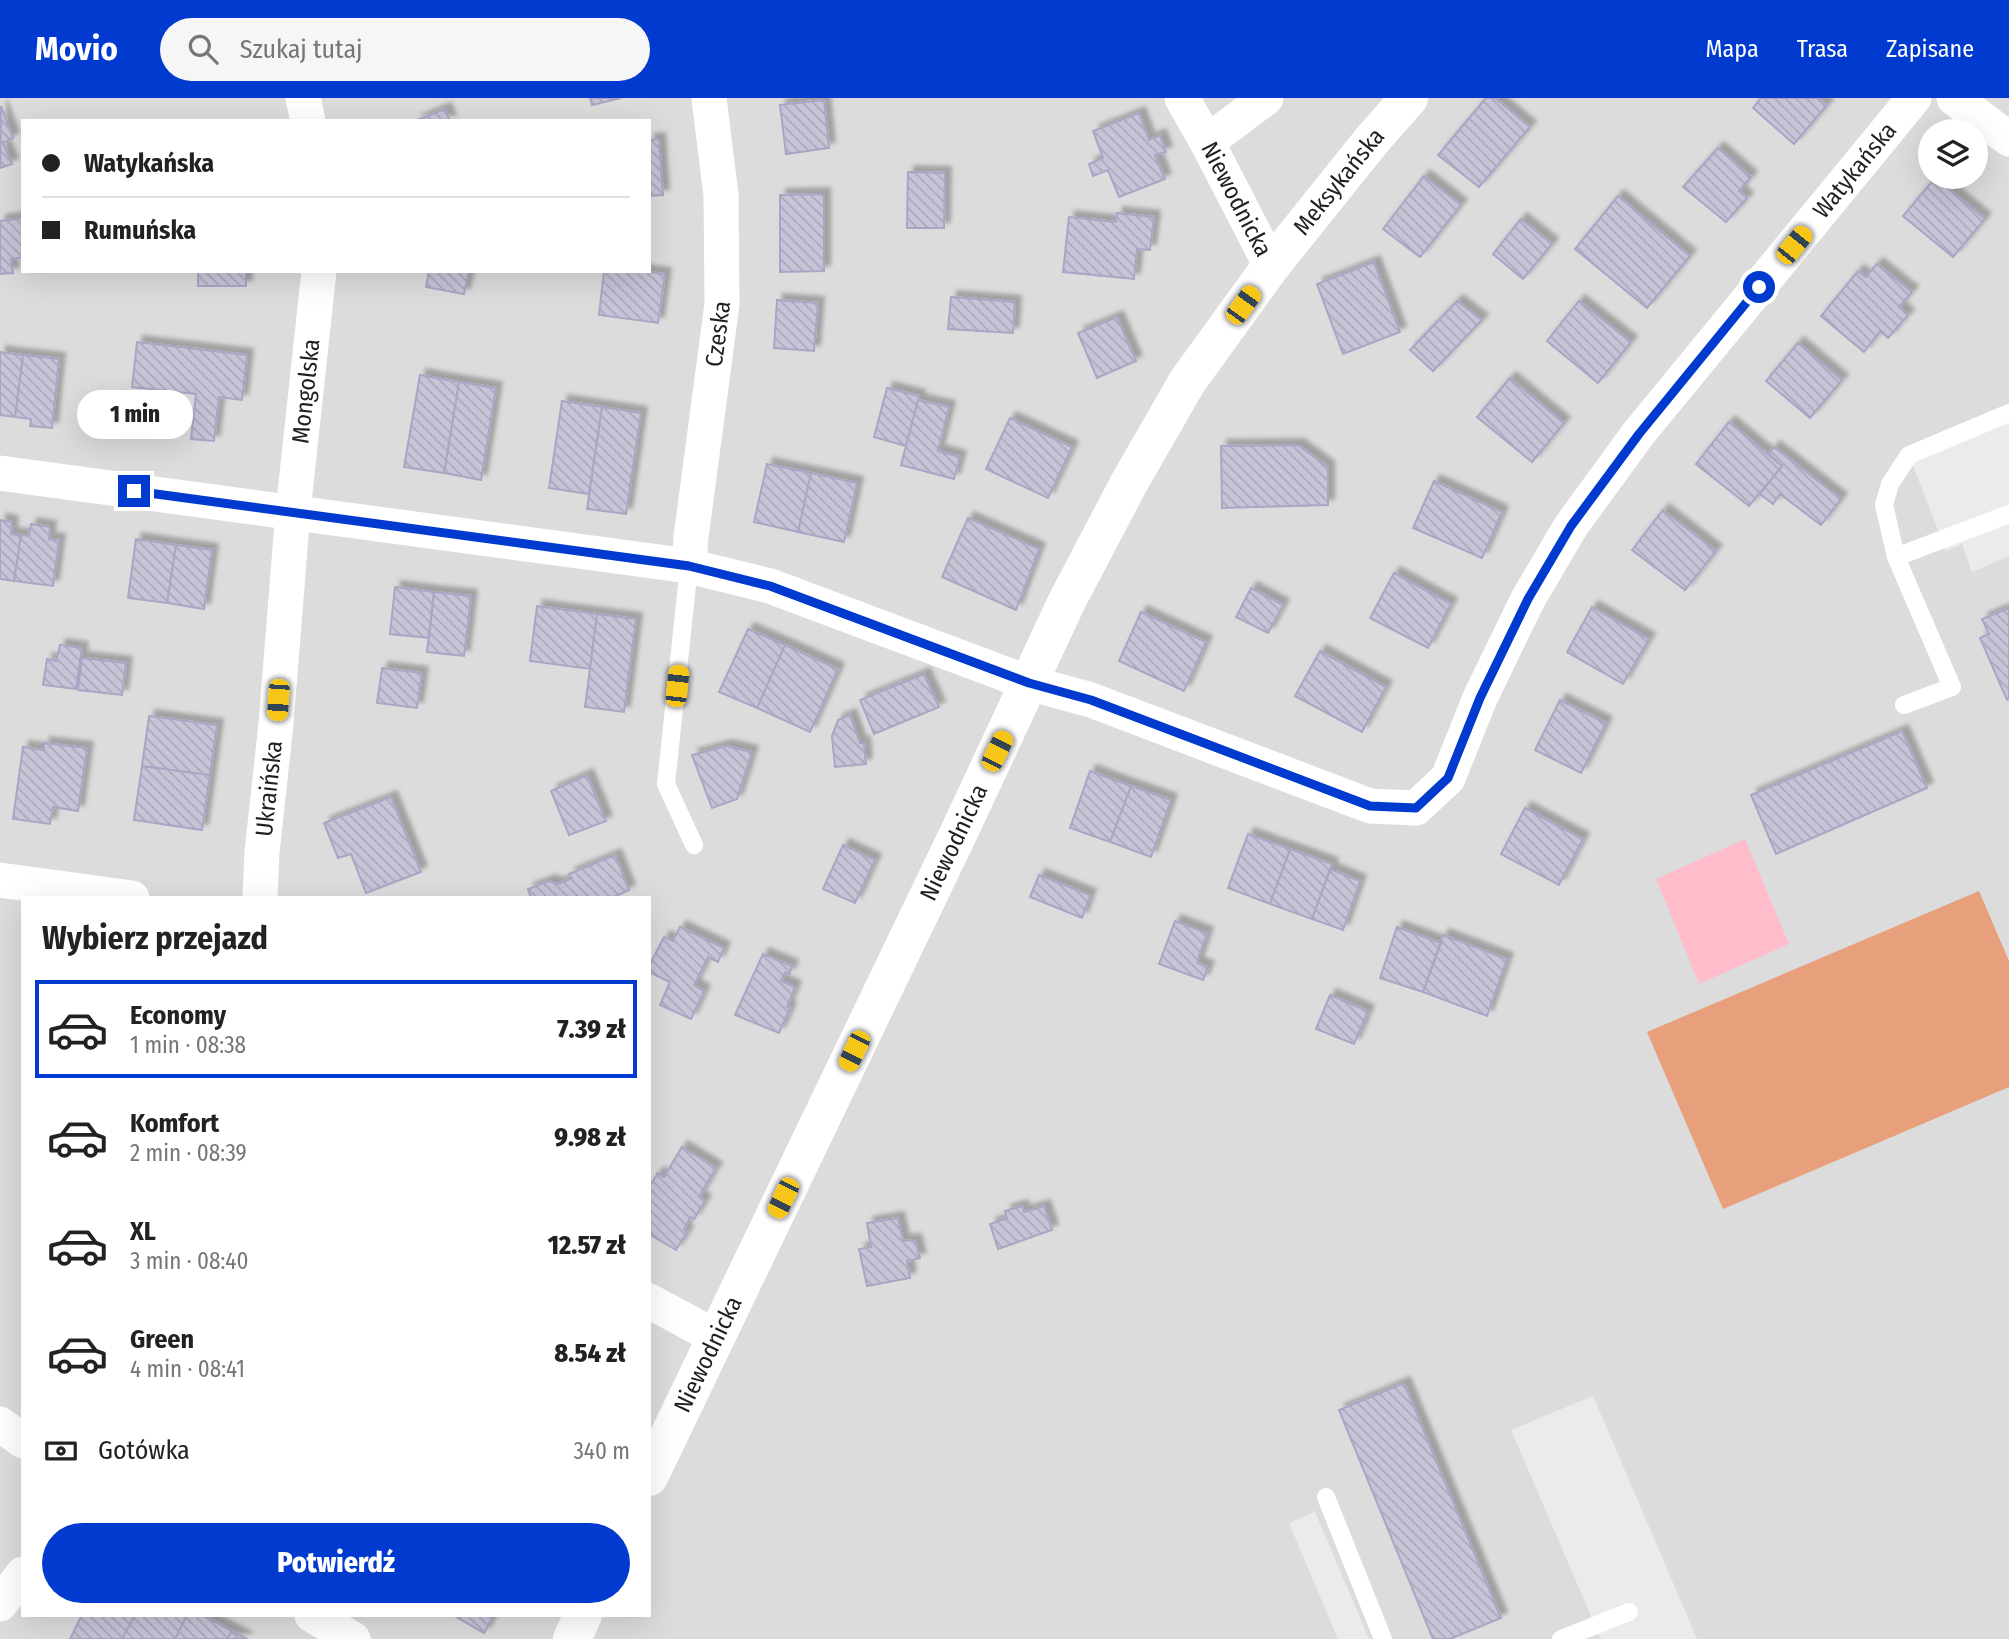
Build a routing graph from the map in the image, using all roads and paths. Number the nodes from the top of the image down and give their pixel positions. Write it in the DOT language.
graph roads {
  1 [pos="303,98"];
  2 [pos="709,98"];
  3 [pos="1182,98"];
  4 [pos="1266,98"];
  5 [pos="1409,98"];
  6 [pos="1914,98"];
  7 [pos="1954,98"];
  8 [pos="308,119"];
  9 [pos="2009,139"];
  10 [pos="1207,142"];
  11 [pos="1271,266"];
  12 [pos="319,273"];
  13 [pos="2009,413"];
  14 [pos="0,474"];
  15 [pos="293,511"];
  16 [pos="2009,514"];
  17 [pos="1896,557"];
  18 [pos="689,566"];
  19 [pos="1029,683"];
  20 [pos="1904,705"];
  21 [pos="694,845"];
  22 [pos="0,880"];
  23 [pos="117,896"];
  24 [pos="260,896"];
  25 [pos="651,1302"];
  26 [pos="716,1337"];
  27 [pos="0,1424"];
  28 [pos="21,1440"];
  29 [pos="651,1473"];
  30 [pos="1326,1497"];
  31 [pos="21,1577"];
  32 [pos="0,1604"];
  33 [pos="1629,1612"];
  34 [pos="316,1617"];
  35 [pos="582,1617"];
  36 [pos="354,1639"];
  37 [pos="572,1639"];
  38 [pos="1383,1639"];
  39 [pos="1562,1639"];
  1 -- 8 [label="street"];
  2 -- 18 [label="street, Czeska"];
  3 -- 10 [label="street"];
  4 -- 10 [label="street, Niewodnicka"];
  5 -- 11 [label="street, Meksykańska"];
  6 -- 19 [label="street, Watykańska"];
  7 -- 9 [label="street"];
  10 -- 11 [label="street, Niewodnicka"];
  11 -- 19 [label="street, Niewodnicka"];
  12 -- 15 [label="street, Mongolska"];
  13 -- 17 [label="lane"];
  14 -- 15 [label="street, Watykańska"];
  15 -- 18 [label="street, Watykańska"];
  15 -- 24 [label="street, Ukraińska"];
  16 -- 17 [label="lane"];
  17 -- 20 [label="lane"];
  18 -- 19 [label="street, Watykańska"];
  18 -- 21 [label="lane"];
  19 -- 26 [label="street, Niewodnicka"];
  22 -- 23 [label="street"];
  25 -- 26 [label="street"];
  26 -- 29 [label="street, Niewodnicka"];
  27 -- 28 [label="street"];
  30 -- 38 [label="lane"];
  31 -- 32 [label="street"];
  33 -- 39 [label="lane"];
  34 -- 36 [label="street"];
  35 -- 37 [label="street"];
}
